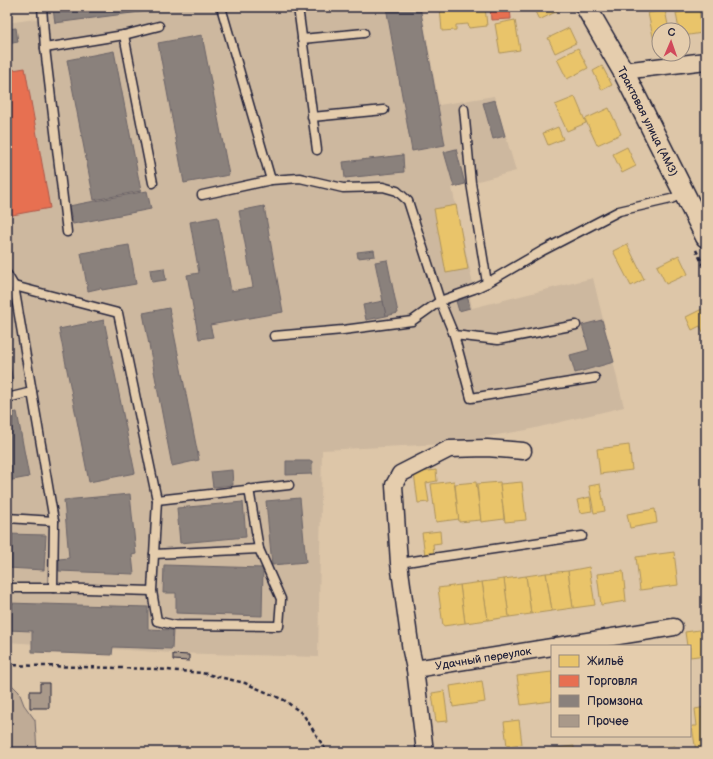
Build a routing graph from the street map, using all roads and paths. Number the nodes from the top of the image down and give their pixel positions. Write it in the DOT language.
graph roads {
  1 [pos="42,7"];
  2 [pos="221,7"];
  3 [pos="298,7"];
  4 [pos="586,7"];
  5 [pos="158,26"];
  6 [pos="364,33"];
  7 [pos="124,35"];
  8 [pos="302,39"];
  9 [pos="45,48"];
  10 [pos="706,61"];
  11 [pos="623,71"];
  12 [pos="464,109"];
  13 [pos="384,110"];
  14 [pos="312,117"];
  15 [pos="317,150"];
  16 [pos="271,180"];
  17 [pos="153,183"];
  18 [pos="684,193"];
  19 [pos="202,195"];
  20 [pos="67,232"];
  21 [pos="706,237"];
  22 [pos="7,274"];
  23 [pos="488,283"];
  24 [pos="14,286"];
  25 [pos="440,301"];
  26 [pos="576,325"];
  27 [pos="454,335"];
  28 [pos="274,336"];
  29 [pos="596,378"];
  30 [pos="32,392"];
  31 [pos="7,398"];
  32 [pos="523,451"];
  33 [pos="289,485"];
  34 [pos="249,489"];
  35 [pos="157,500"];
  36 [pos="7,518"];
  37 [pos="54,521"];
  38 [pos="582,536"];
  39 [pos="259,549"];
  40 [pos="154,554"];
  41 [pos="399,563"];
  42 [pos="7,588"];
  43 [pos="53,588"];
  44 [pos="152,591"];
  45 [pos="674,627"];
  46 [pos="563,645"];
  47 [pos="551,647"];
  48 [pos="7,665"];
  49 [pos="415,669"];
  50 [pos="328,752"];
  51 [pos="425,752"];
  1 -- 9 [label="lane"];
  2 -- 16 [label="lane"];
  3 -- 8 [label="lane"];
  4 -- 11 [label="street, Трактовая улица (АМЗ)"];
  5 -- 7 [label="lane"];
  6 -- 8 [label="lane"];
  7 -- 9 [label="lane"];
  7 -- 17 [label="lane"];
  8 -- 14 [label="lane"];
  9 -- 20 [label="lane"];
  10 -- 11 [label="street"];
  11 -- 18 [label="street, Трактовая улица (АМЗ)"];
  12 -- 23 [label="lane"];
  13 -- 14 [label="lane"];
  14 -- 15 [label="lane"];
  16 -- 19 [label="lane"];
  16 -- 25 [label="lane"];
  18 -- 21 [label="street, Трактовая улица (АМЗ)"];
  18 -- 23 [label="lane"];
  22 -- 24 [label="lane"];
  23 -- 25 [label="lane"];
  24 -- 30 [label="lane"];
  24 -- 35 [label="lane"];
  25 -- 27 [label="lane"];
  25 -- 28 [label="lane"];
  26 -- 27 [label="lane"];
  27 -- 29 [label="lane"];
  30 -- 31 [label="lane"];
  30 -- 37 [label="lane"];
  32 -- 41 [label="street"];
  33 -- 34 [label="lane"];
  34 -- 35 [label="lane"];
  34 -- 39 [label="lane"];
  35 -- 40 [label="lane"];
  36 -- 37 [label="lane"];
  37 -- 43 [label="lane"];
  38 -- 41 [label="lane"];
  39 -- 40 [label="lane"];
  39 -- 44 [label="lane"];
  40 -- 44 [label="lane"];
  41 -- 49 [label="street"];
  42 -- 43 [label="lane"];
  43 -- 44 [label="lane"];
  45 -- 46 [label="street"];
  47 -- 49 [label="street, Удачный переулок"];
  48 -- 50 [label="path"];
  49 -- 51 [label="street"];
}
